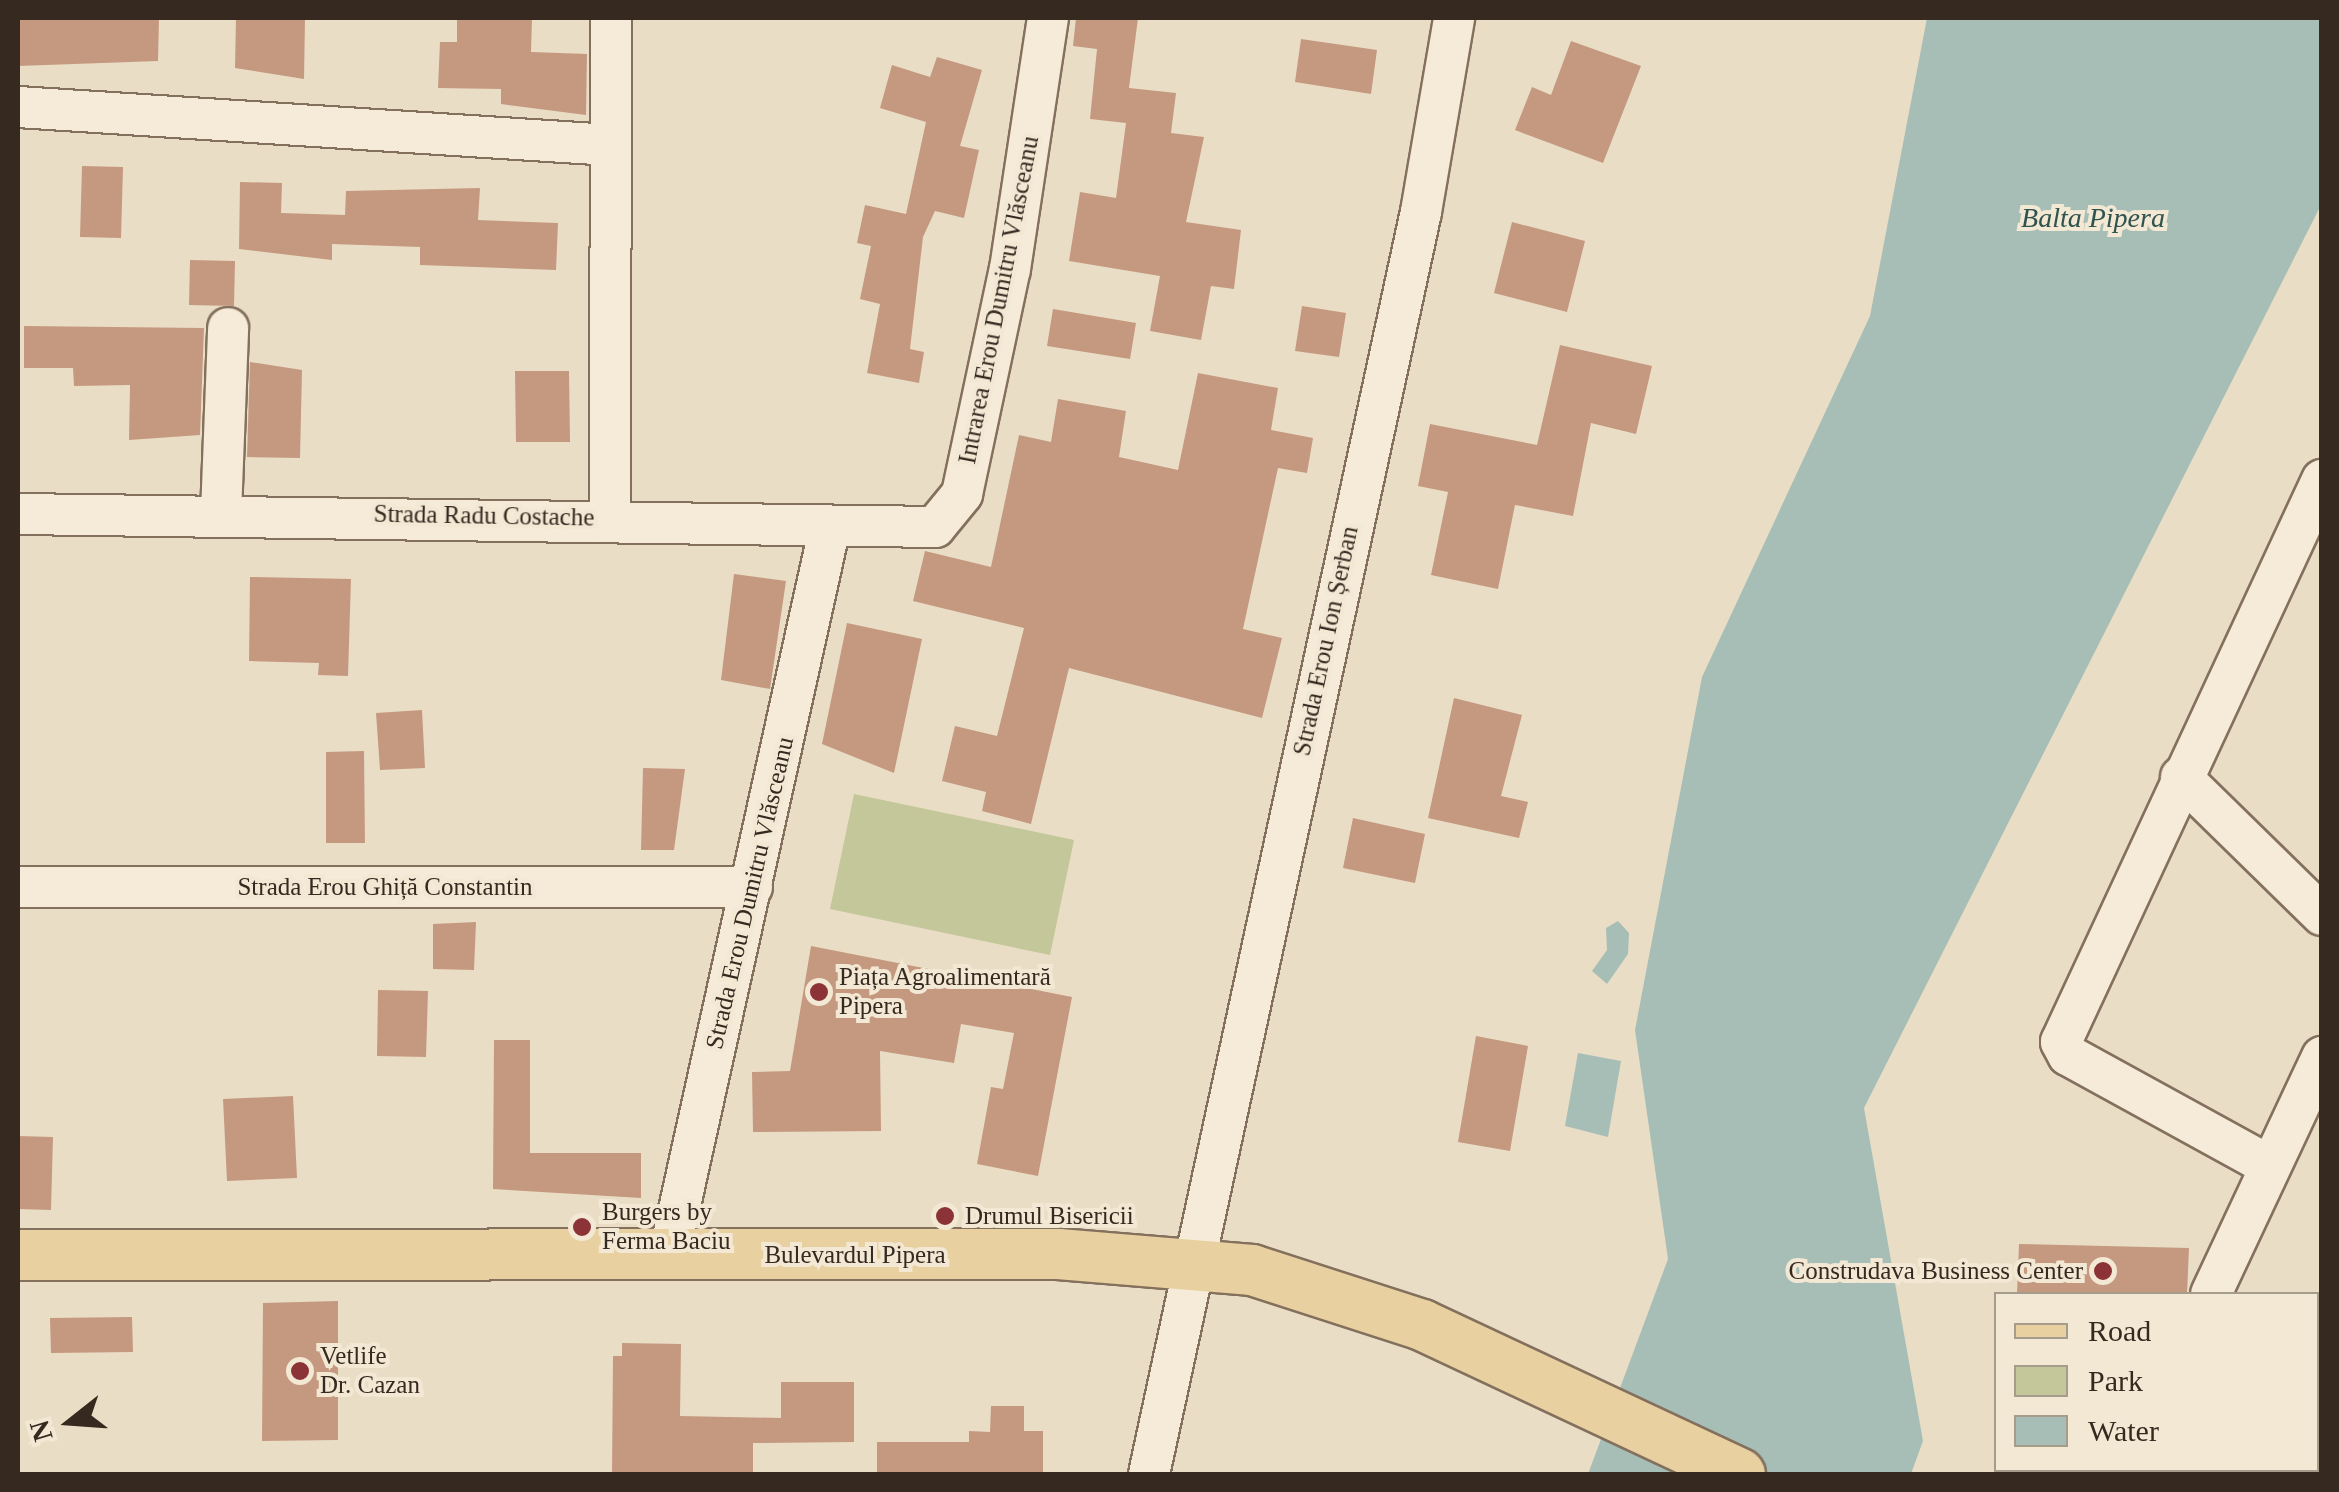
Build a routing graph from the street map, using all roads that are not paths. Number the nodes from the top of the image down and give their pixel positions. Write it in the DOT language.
graph roads {
  1 [pos="611,18"];
  2 [pos="1048,18"];
  3 [pos="1454,18"];
  4 [pos="18,107"];
  5 [pos="612,145"];
  6 [pos="228,328"];
  7 [pos="2322,480"];
  8 [pos="18,514"];
  9 [pos="220,514"];
  10 [pos="948,519"];
  11 [pos="610,520"];
  12 [pos="829,531"];
  13 [pos="2181,777"];
  14 [pos="752,887"];
  15 [pos="18,888"];
  16 [pos="2322,915"];
  17 [pos="2322,1057"];
  18 [pos="2268,1165"];
  19 [pos="18,1255"];
  20 [pos="669,1255"];
  21 [pos="1192,1263"];
  22 [pos="2212,1292"];
  23 [pos="1149,1474"];
  24 [pos="1740,1474"];
  1 -- 5 [label="street"];
  2 -- 10 [label="street, Intrarea Erou Dumitru Vlăsceanu"];
  3 -- 21 [label="street, Strada Erou Ion Șerban"];
  4 -- 5 [label="street"];
  5 -- 11 [label="street"];
  6 -- 9 [label="street"];
  7 -- 13 [label="street"];
  8 -- 9 [label="street, Strada Radu Costache"];
  9 -- 11 [label="street, Strada Radu Costache"];
  10 -- 12 [label="street, Strada Radu Costache"];
  11 -- 12 [label="street, Strada Radu Costache"];
  12 -- 14 [label="street, Strada Erou Dumitru Vlăsceanu"];
  13 -- 16 [label="street"];
  13 -- 18 [label="street"];
  14 -- 15 [label="street, Strada Erou Ghiță Constantin"];
  14 -- 20 [label="street, Strada Erou Dumitru Vlăsceanu"];
  17 -- 18 [label="street"];
  18 -- 22 [label="street"];
  19 -- 20 [label="main road, Bulevardul Pipera"];
  20 -- 21 [label="main road, Bulevardul Pipera"];
  21 -- 23 [label="street"];
  21 -- 24 [label="main road, Bulevardul Pipera"];
}
